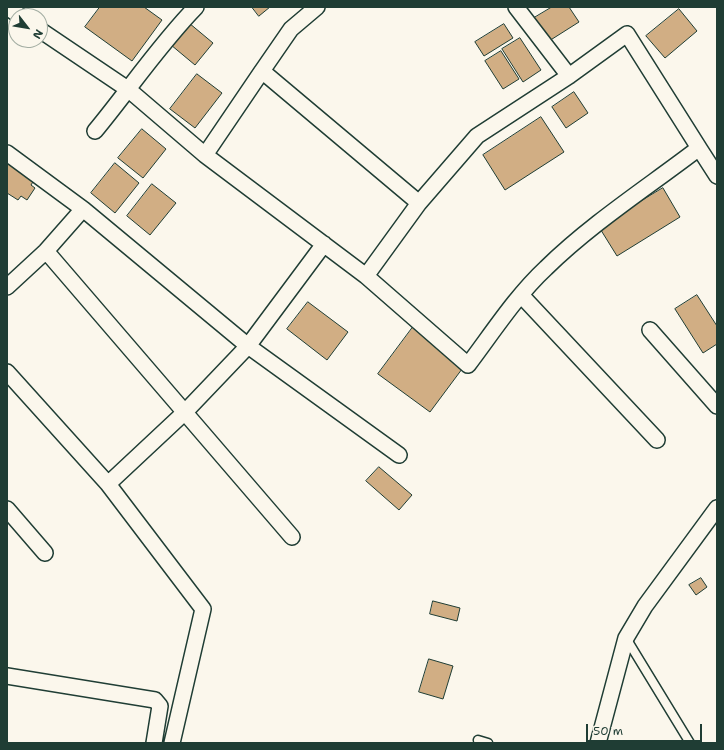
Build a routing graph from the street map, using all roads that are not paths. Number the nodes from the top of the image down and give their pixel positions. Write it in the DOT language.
graph roads {
  1 [pos="196,7"];
  2 [pos="317,7"];
  3 [pos="516,7"];
  4 [pos="48,35"];
  5 [pos="262,71"];
  6 [pos="569,76"];
  7 [pos="129,90"];
  8 [pos="95,131"];
  9 [pos="699,148"];
  10 [pos="7,153"];
  11 [pos="205,155"];
  12 [pos="717,176"];
  13 [pos="419,203"];
  14 [pos="84,209"];
  15 [pos="324,244"];
  16 [pos="46,251"];
  17 [pos="366,276"];
  18 [pos="7,287"];
  19 [pos="521,296"];
  20 [pos="650,330"];
  21 [pos="248,346"];
  22 [pos="7,372"];
  23 [pos="717,406"];
  24 [pos="185,412"];
  25 [pos="657,440"];
  26 [pos="399,455"];
  27 [pos="108,484"];
  28 [pos="717,508"];
  29 [pos="7,509"];
  30 [pos="292,537"];
  31 [pos="45,553"];
  32 [pos="626,638"];
  33 [pos="7,676"];
  34 [pos="478,740"];
  35 [pos="154,743"];
  36 [pos="172,743"];
  37 [pos="488,743"];
  38 [pos="598,743"];
  39 [pos="690,743"];
  1 -- 7 [label="street"];
  2 -- 5 [label="street"];
  3 -- 6 [label="street"];
  4 -- 7 [label="street"];
  5 -- 11 [label="street"];
  5 -- 13 [label="street"];
  6 -- 9 [label="street"];
  6 -- 13 [label="street"];
  7 -- 8 [label="street"];
  7 -- 11 [label="street"];
  9 -- 12 [label="street"];
  9 -- 19 [label="street"];
  10 -- 14 [label="street"];
  11 -- 15 [label="street"];
  13 -- 17 [label="street"];
  14 -- 16 [label="street"];
  14 -- 21 [label="street"];
  15 -- 17 [label="street"];
  15 -- 21 [label="street"];
  16 -- 18 [label="street"];
  16 -- 24 [label="street"];
  17 -- 19 [label="street"];
  19 -- 25 [label="street"];
  20 -- 23 [label="street"];
  21 -- 24 [label="street"];
  21 -- 26 [label="street"];
  22 -- 27 [label="street"];
  24 -- 27 [label="street"];
  24 -- 30 [label="street"];
  27 -- 36 [label="street"];
  28 -- 32 [label="street"];
  29 -- 31 [label="street"];
  32 -- 38 [label="street"];
  32 -- 39 [label="lane"];
  33 -- 35 [label="street"];
  34 -- 37 [label="lane"];
}
